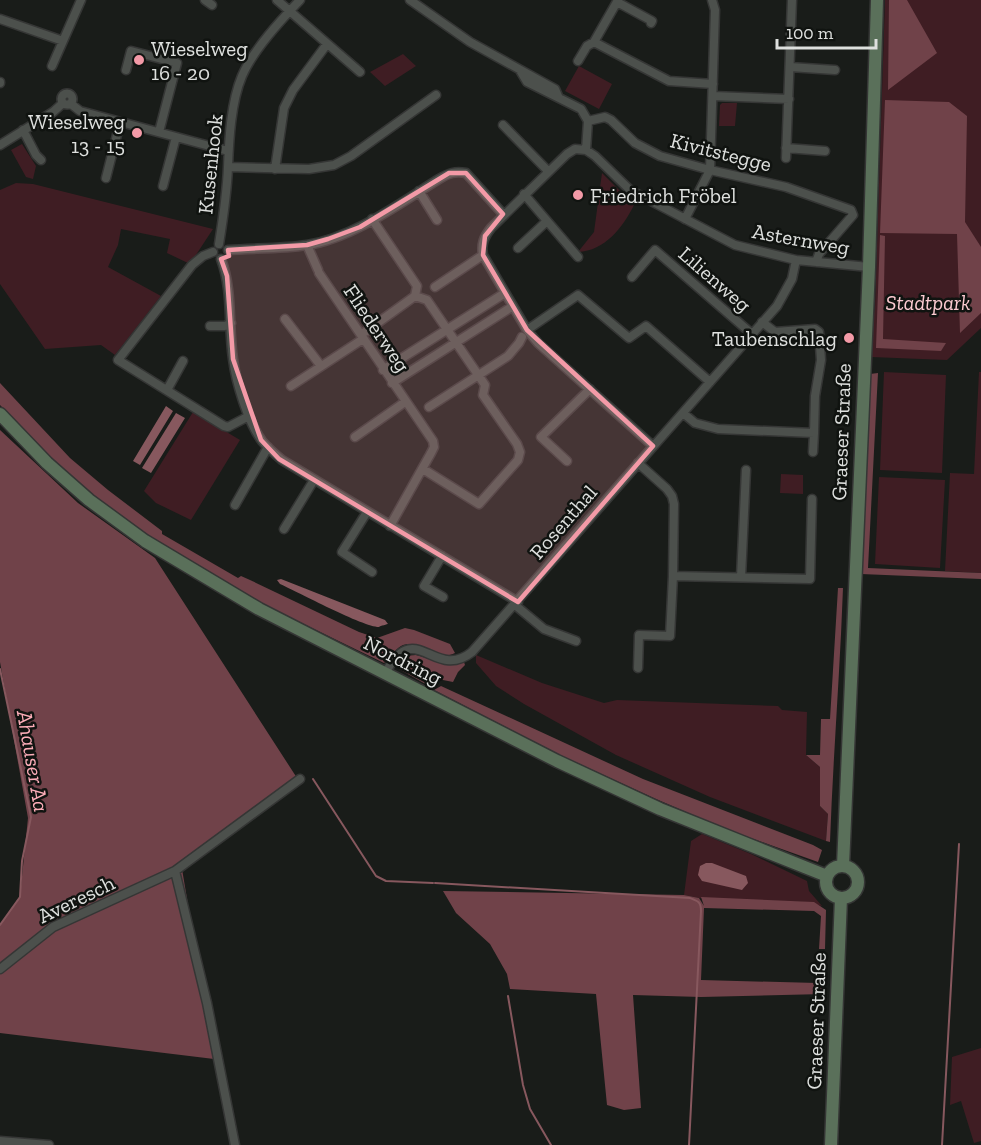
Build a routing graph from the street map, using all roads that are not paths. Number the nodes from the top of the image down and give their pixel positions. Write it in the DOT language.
graph roads {
  1 [pos="81,0"];
  2 [pos="277,0"];
  3 [pos="300,0"];
  4 [pos="410,0"];
  5 [pos="711,0"];
  6 [pos="792,0"];
  7 [pos="877,0"];
  8 [pos="618,1"];
  9 [pos="290,10"];
  10 [pos="0,19"];
  11 [pos="651,23"];
  12 [pos="63,41"];
  13 [pos="594,42"];
  14 [pos="327,44"];
  15 [pos="578,61"];
  16 [pos="52,66"];
  17 [pos="790,67"];
  18 [pos="126,69"];
  19 [pos="835,70"];
  20 [pos="360,72"];
  21 [pos="713,84"];
  22 [pos="435,95"];
  23 [pos="713,96"];
  24 [pos="789,99"];
  25 [pos="588,121"];
  26 [pos="120,123"];
  27 [pos="503,125"];
  28 [pos="23,130"];
  29 [pos="159,132"];
  30 [pos="176,137"];
  31 [pos="0,145"];
  32 [pos="786,148"];
  33 [pos="586,150"];
  34 [pos="228,151"];
  35 [pos="825,151"];
  36 [pos="786,158"];
  37 [pos="41,160"];
  38 [pos="228,167"];
  39 [pos="275,169"];
  40 [pos="710,170"];
  41 [pos="548,171"];
  42 [pos="106,178"];
  43 [pos="163,186"];
  44 [pos="419,191"];
  45 [pos="524,194"];
  46 [pos="503,214"];
  47 [pos="372,219"];
  48 [pos="685,219"];
  49 [pos="437,220"];
  50 [pos="547,221"];
  51 [pos="307,245"];
  52 [pos="216,248"];
  53 [pos="518,248"];
  54 [pos="228,250"];
  55 [pos="483,255"];
  56 [pos="578,257"];
  57 [pos="221,259"];
  58 [pos="796,260"];
  59 [pos="816,262"];
  60 [pos="869,267"];
  61 [pos="632,277"];
  62 [pos="435,287"];
  63 [pos="505,293"];
  64 [pos="416,297"];
  65 [pos="513,306"];
  66 [pos="285,319"];
  67 [pos="762,322"];
  68 [pos="231,323"];
  69 [pos="210,326"];
  70 [pos="447,330"];
  71 [pos="525,333"];
  72 [pos="752,334"];
  73 [pos="364,335"];
  74 [pos="455,342"];
  75 [pos="183,362"];
  76 [pos="321,366"];
  77 [pos="383,370"];
  78 [pos="477,376"];
  79 [pos="710,382"];
  80 [pos="392,383"];
  81 [pos="291,386"];
  82 [pos="590,389"];
  83 [pos="166,390"];
  84 [pos="405,402"];
  85 [pos="429,407"];
  86 [pos="683,413"];
  87 [pos="0,414"];
  88 [pos="249,416"];
  89 [pos="814,433"];
  90 [pos="355,437"];
  91 [pos="653,446"];
  92 [pos="268,447"];
  93 [pos="813,452"];
  94 [pos="567,461"];
  95 [pos="638,463"];
  96 [pos="423,469"];
  97 [pos="746,470"];
  98 [pos="314,480"];
  99 [pos="812,499"];
  100 [pos="235,505"];
  101 [pos="367,512"];
  102 [pos="390,526"];
  103 [pos="284,529"];
  104 [pos="442,556"];
  105 [pos="372,572"];
  106 [pos="673,576"];
  107 [pos="741,577"];
  108 [pos="444,597"];
  109 [pos="517,603"];
  110 [pos="576,641"];
  111 [pos="638,668"];
  112 [pos="386,672"];
  113 [pos="300,779"];
  114 [pos="843,866"];
  115 [pos="175,871"];
  116 [pos="827,876"];
  117 [pos="841,898"];
  118 [pos="0,969"];
  119 [pos="0,1141"];
  120 [pos="49,1145"];
  121 [pos="235,1145"];
  122 [pos="831,1145"];
  1 -- 12 [label="street"];
  2 -- 9 [label="street"];
  3 -- 9 [label="street, Kusenhook"];
  4 -- 25 [label="street"];
  5 -- 21 [label="street"];
  6 -- 17 [label="street"];
  7 -- 60 [label="main road, Graeser Straße"];
  8 -- 11 [label="street"];
  8 -- 13 [label="street"];
  9 -- 14 [label="street"];
  9 -- 34 [label="street, Kusenhook"];
  10 -- 12 [label="street"];
  12 -- 16 [label="street"];
  13 -- 15 [label="street"];
  13 -- 21 [label="street"];
  14 -- 20 [label="street"];
  14 -- 39 [label="street"];
  17 -- 19 [label="street"];
  17 -- 24 [label="street"];
  18 -- 29 [label="street"];
  21 -- 23 [label="street"];
  22 -- 39 [label="street"];
  23 -- 24 [label="street"];
  23 -- 40 [label="street"];
  24 -- 32 [label="street"];
  25 -- 33 [label="street"];
  25 -- 40 [label="street, Kivitstegge"];
  26 -- 28 [label="street"];
  26 -- 29 [label="street"];
  26 -- 42 [label="street"];
  27 -- 41 [label="street"];
  28 -- 31 [label="street"];
  28 -- 37 [label="street"];
  29 -- 30 [label="street"];
  30 -- 34 [label="street"];
  30 -- 43 [label="street"];
  32 -- 35 [label="street"];
  32 -- 36 [label="street"];
  33 -- 41 [label="street"];
  33 -- 48 [label="street, Asternweg"];
  34 -- 38 [label="street, Kusenhook"];
  38 -- 39 [label="street"];
  38 -- 52 [label="street, Kusenhook"];
  40 -- 48 [label="street"];
  40 -- 59 [label="street, Kivitstegge"];
  41 -- 45 [label="street"];
  44 -- 46 [label="street"];
  44 -- 47 [label="street"];
  44 -- 49 [label="street"];
  45 -- 46 [label="street"];
  45 -- 50 [label="street"];
  46 -- 55 [label="street"];
  47 -- 51 [label="street"];
  47 -- 64 [label="street"];
  48 -- 58 [label="street, Asternweg"];
  50 -- 53 [label="street"];
  50 -- 56 [label="street"];
  51 -- 54 [label="street"];
  51 -- 73 [label="street, Fliederweg"];
  52 -- 54 [label="street, Kusenhook"];
  52 -- 57 [label="street"];
  52 -- 83 [label="street"];
  54 -- 57 [label="street"];
  55 -- 62 [label="street"];
  55 -- 63 [label="street"];
  57 -- 68 [label="street"];
  58 -- 59 [label="street, Asternweg"];
  58 -- 67 [label="street, Rosenthal"];
  59 -- 60 [label="street, Asternweg"];
  60 -- 114 [label="main road, Graeser Straße"];
  61 -- 72 [label="street, Lilienweg"];
  63 -- 65 [label="street"];
  63 -- 70 [label="street"];
  64 -- 70 [label="street"];
  64 -- 73 [label="street, Fliederweg"];
  65 -- 71 [label="street"];
  65 -- 74 [label="street"];
  66 -- 76 [label="street"];
  67 -- 72 [label="street, Rosenthal"];
  67 -- 89 [label="street"];
  68 -- 69 [label="street"];
  68 -- 88 [label="street"];
  70 -- 74 [label="street"];
  70 -- 77 [label="street"];
  71 -- 78 [label="street"];
  71 -- 79 [label="street"];
  71 -- 82 [label="street"];
  72 -- 79 [label="street, Rosenthal"];
  73 -- 76 [label="street"];
  73 -- 77 [label="street, Fliederweg"];
  74 -- 78 [label="street"];
  74 -- 80 [label="street"];
  75 -- 83 [label="street"];
  76 -- 81 [label="street"];
  77 -- 80 [label="street, Fliederweg"];
  78 -- 85 [label="street"];
  78 -- 96 [label="street"];
  79 -- 86 [label="street, Rosenthal"];
  80 -- 84 [label="street, Fliederweg"];
  82 -- 91 [label="street"];
  82 -- 94 [label="street"];
  83 -- 88 [label="street"];
  84 -- 90 [label="street, Fliederweg"];
  84 -- 96 [label="street, Fliederweg"];
  86 -- 89 [label="street"];
  86 -- 91 [label="street, Rosenthal"];
  87 -- 112 [label="main road, Nordring"];
  88 -- 92 [label="street"];
  89 -- 93 [label="street"];
  91 -- 95 [label="street, Rosenthal"];
  92 -- 98 [label="street"];
  92 -- 100 [label="street"];
  95 -- 106 [label="street"];
  95 -- 109 [label="street, Rosenthal"];
  96 -- 102 [label="street, Fliederweg"];
  97 -- 107 [label="street"];
  98 -- 101 [label="street"];
  98 -- 103 [label="street"];
  99 -- 107 [label="street"];
  101 -- 102 [label="street"];
  101 -- 105 [label="street"];
  102 -- 104 [label="street"];
  104 -- 108 [label="street"];
  104 -- 109 [label="street"];
  106 -- 107 [label="street"];
  106 -- 111 [label="street"];
  109 -- 110 [label="street"];
  109 -- 112 [label="street, Rosenthal"];
  112 -- 116 [label="main road, Nordring"];
  113 -- 115 [label="street"];
  114 -- 116 [label="main road"];
  114 -- 117 [label="main road, Graeser Straße"];
  115 -- 118 [label="street, Averesch"];
  115 -- 121 [label="street"];
  116 -- 117 [label="main road"];
  117 -- 122 [label="main road, Graeser Straße"];
  119 -- 120 [label="street"];
}
